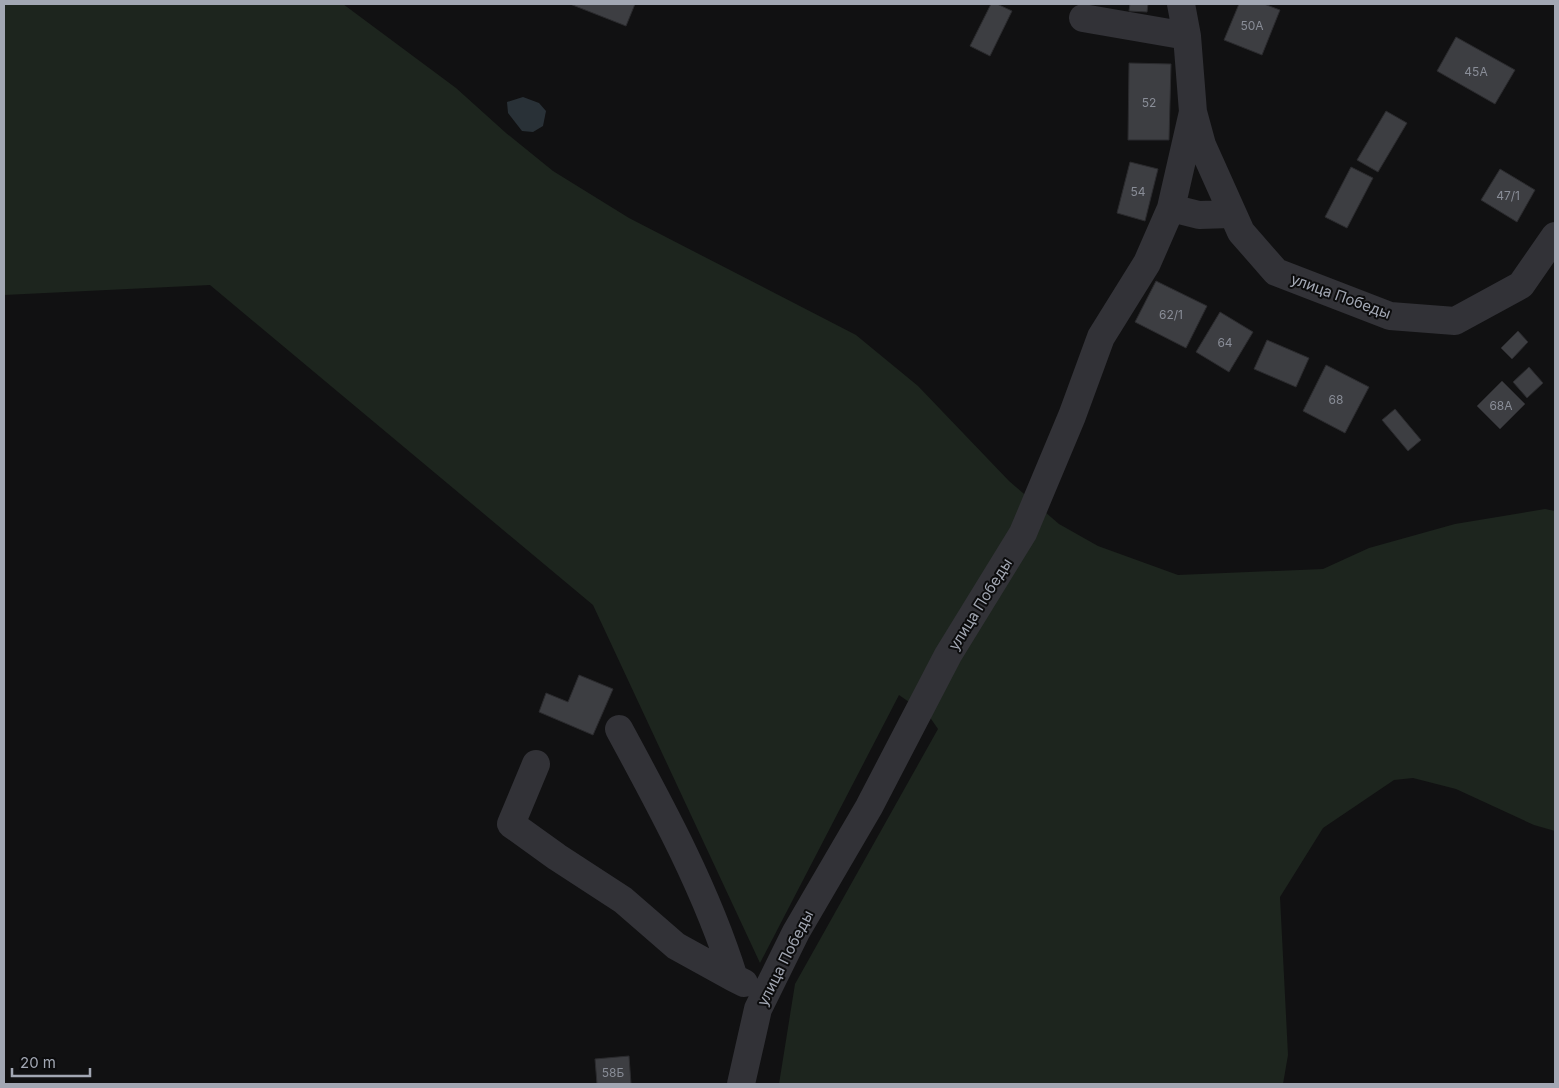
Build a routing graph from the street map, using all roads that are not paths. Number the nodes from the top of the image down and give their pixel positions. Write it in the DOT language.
graph roads {
  1 [pos="1181,4"];
  2 [pos="1083,18"];
  3 [pos="1187,36"];
  4 [pos="1192,112"];
  5 [pos="1171,208"];
  6 [pos="1231,214"];
  7 [pos="1555,236"];
  8 [pos="619,729"];
  9 [pos="536,764"];
  10 [pos="734,978"];
  11 [pos="765,994"];
  12 [pos="741,1084"];
  1 -- 3 [label="street, улица Победы"];
  2 -- 3 [label="street"];
  3 -- 4 [label="street, улица Победы"];
  4 -- 5 [label="street, улица Победы"];
  4 -- 6 [label="street, улица Победы"];
  5 -- 6 [label="street"];
  5 -- 11 [label="street, улица Победы"];
  6 -- 7 [label="street, улица Победы"];
  8 -- 10 [label="street"];
  9 -- 10 [label="street"];
  10 -- 11 [label="street"];
  11 -- 12 [label="street, улица Победы"];
}
